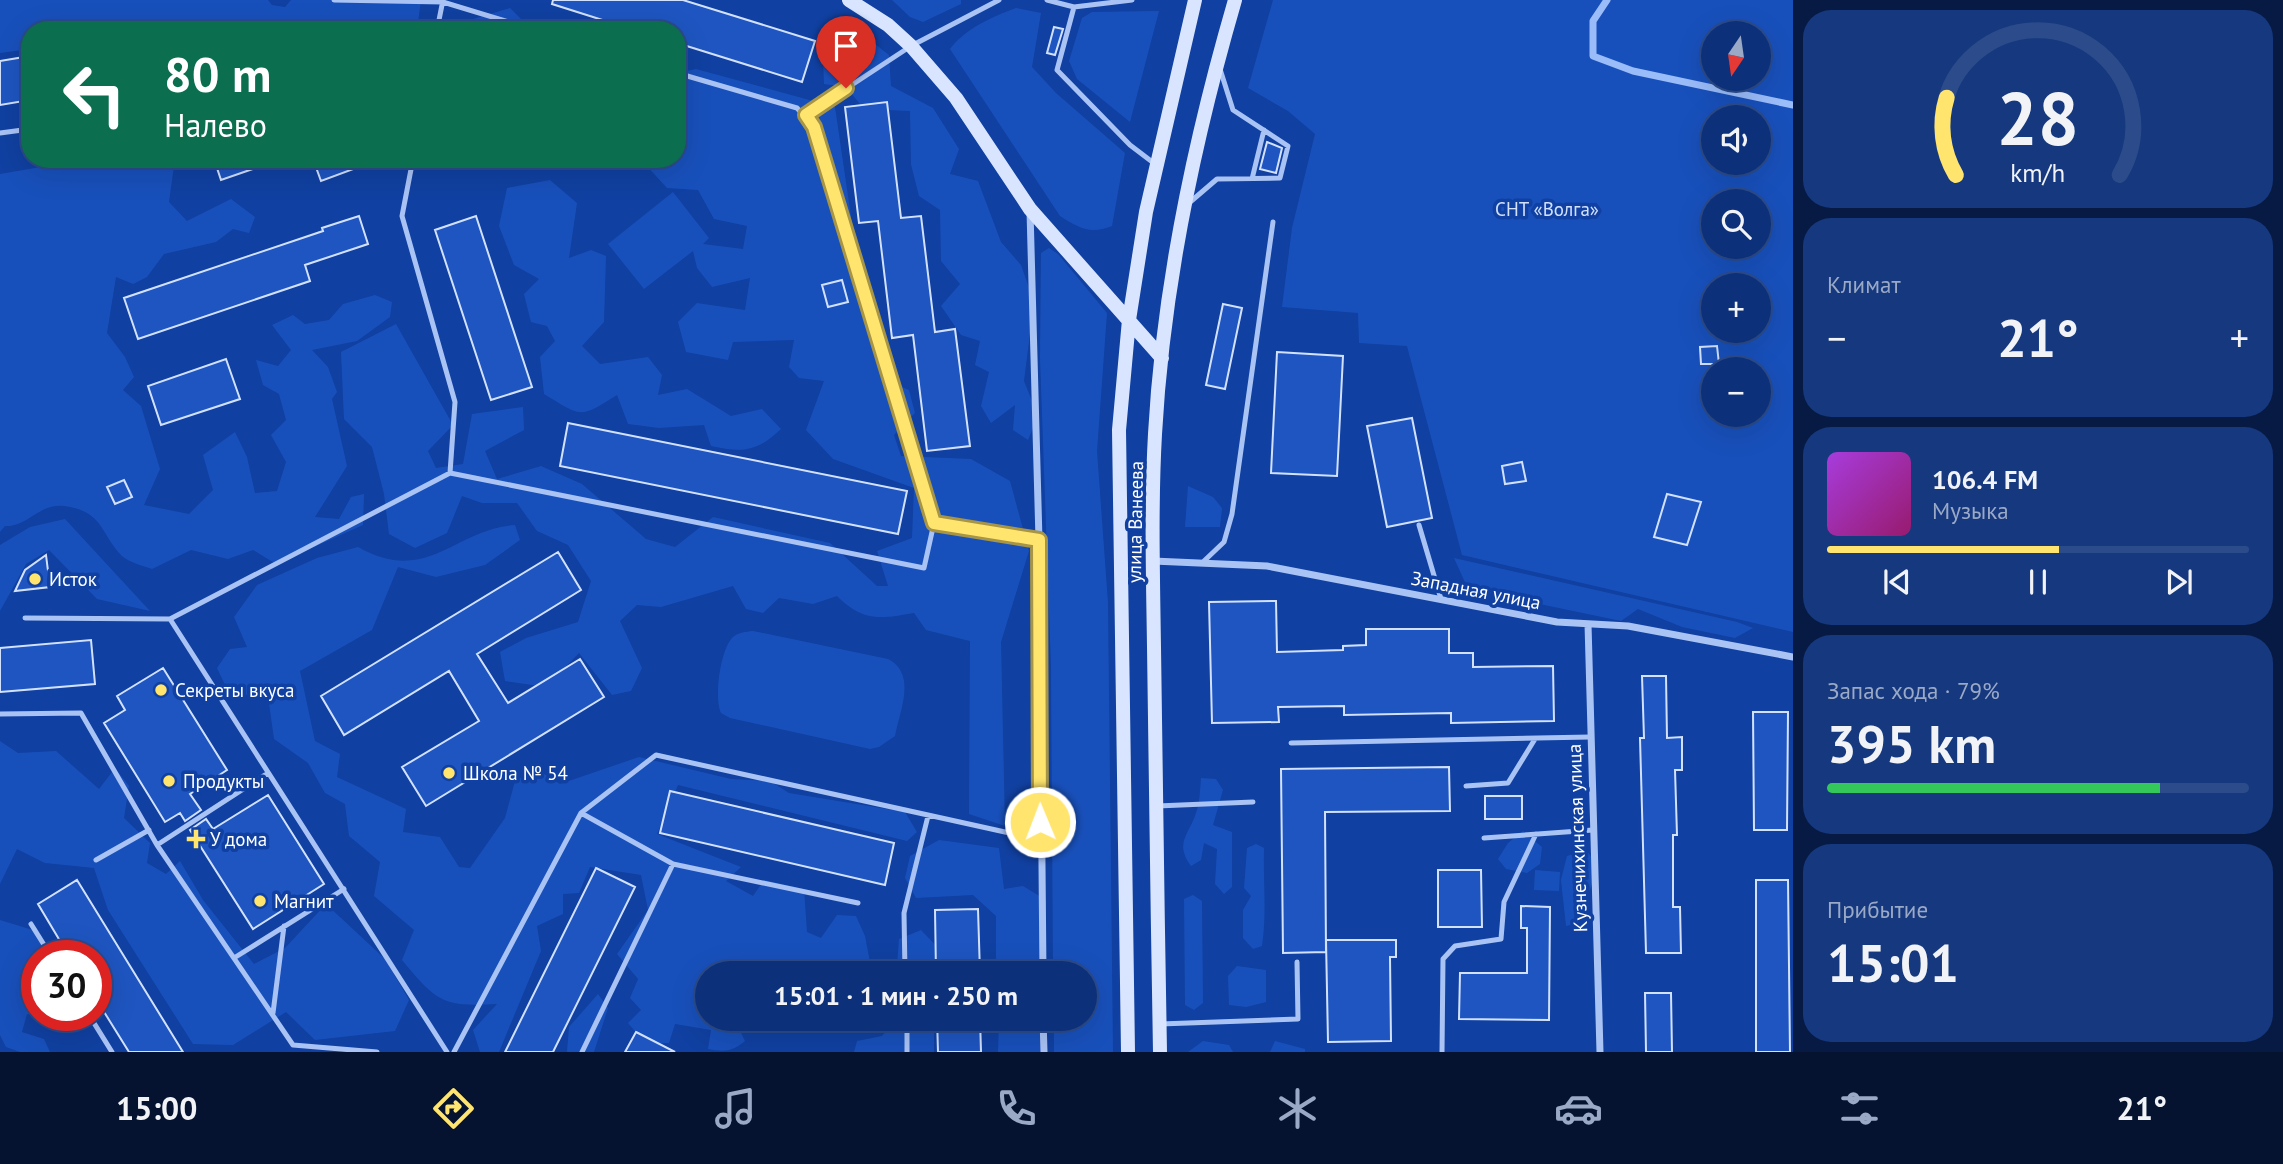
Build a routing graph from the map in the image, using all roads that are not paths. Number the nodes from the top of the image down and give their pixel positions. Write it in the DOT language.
graph roads {
  1 [pos="334,0"];
  2 [pos="999,0"];
  3 [pos="1046,0"];
  4 [pos="1132,0"];
  5 [pos="1195,0"];
  6 [pos="1235,0"];
  7 [pos="443,1"];
  8 [pos="859,2"];
  9 [pos="1074,6"];
  10 [pos="439,21"];
  11 [pos="506,21"];
  12 [pos="911,46"];
  13 [pos="1217,59"];
  14 [pos="686,75"];
  15 [pos="806,115"];
  16 [pos="21,130"];
  17 [pos="1264,130"];
  18 [pos="0,134"];
  19 [pos="1155,164"];
  20 [pos="411,168"];
  21 [pos="1252,179"];
  22 [pos="1030,209"];
  23 [pos="1183,209"];
  24 [pos="1273,222"];
  25 [pos="1129,320"];
  26 [pos="1161,358"];
  27 [pos="450,472"];
  28 [pos="934,523"];
  29 [pos="1419,525"];
  30 [pos="1039,540"];
  31 [pos="1153,561"];
  32 [pos="1204,561"];
  33 [pos="1441,599"];
  34 [pos="25,618"];
  35 [pos="170,619"];
  36 [pos="1588,624"];
  37 [pos="1793,657"];
  38 [pos="0,715"];
  39 [pos="1590,737"];
  40 [pos="1535,739"];
  41 [pos="1291,744"];
  42 [pos="268,773"];
  43 [pos="1466,786"];
  44 [pos="1253,802"];
  45 [pos="1157,806"];
  46 [pos="581,813"];
  47 [pos="928,816"];
  48 [pos="149,830"];
  49 [pos="1593,830"];
  50 [pos="1536,834"];
  51 [pos="1484,838"];
  52 [pos="1041,840"];
  53 [pos="157,845"];
  54 [pos="96,860"];
  55 [pos="673,864"];
  56 [pos="344,888"];
  57 [pos="858,903"];
  58 [pos="31,923"];
  59 [pos="284,926"];
  60 [pos="41,940"];
  61 [pos="234,958"];
  62 [pos="905,961"];
  63 [pos="1043,961"];
  64 [pos="1297,962"];
  65 [pos="273,1014"];
  66 [pos="1160,1024"];
  67 [pos="99,1031"];
  68 [pos="906,1031"];
  69 [pos="1043,1031"];
  70 [pos="112,1052"];
  71 [pos="377,1052"];
  72 [pos="447,1052"];
  73 [pos="454,1052"];
  74 [pos="582,1052"];
  75 [pos="907,1052"];
  76 [pos="1044,1052"];
  77 [pos="1128,1052"];
  78 [pos="1160,1052"];
  79 [pos="1442,1052"];
  80 [pos="1600,1052"];
  1 -- 7 [label="lane"];
  2 -- 12 [label="lane"];
  3 -- 9 [label="lane"];
  4 -- 9 [label="lane"];
  5 -- 19 [label="main road, улица Ванеева"];
  6 -- 13 [label="main road, улица Ванеева"];
  7 -- 10 [label="lane"];
  7 -- 11 [label="lane"];
  8 -- 12 [label="main road"];
  9 -- 19 [label="lane"];
  12 -- 15 [label="lane"];
  12 -- 22 [label="main road"];
  13 -- 17 [label="lane"];
  13 -- 23 [label="main road, улица Ванеева"];
  14 -- 15 [label="lane"];
  15 -- 28 [label="lane"];
  16 -- 18 [label="lane"];
  17 -- 21 [label="lane"];
  17 -- 21 [label="lane"];
  19 -- 25 [label="main road, улица Ванеева"];
  20 -- 27 [label="lane"];
  21 -- 23 [label="lane"];
  22 -- 25 [label="main road"];
  22 -- 30 [label="street"];
  23 -- 26 [label="main road, улица Ванеева"];
  24 -- 32 [label="lane"];
  25 -- 26 [label="main road"];
  25 -- 77 [label="main road, улица Ванеева"];
  26 -- 31 [label="main road, улица Ванеева"];
  27 -- 28 [label="lane"];
  27 -- 35 [label="lane"];
  28 -- 30 [label="lane"];
  29 -- 33 [label="lane"];
  30 -- 52 [label="street"];
  31 -- 32 [label="street, Западная улица"];
  31 -- 45 [label="main road, улица Ванеева"];
  32 -- 33 [label="street, Западная улица"];
  33 -- 36 [label="street, Западная улица"];
  34 -- 35 [label="lane"];
  35 -- 42 [label="lane"];
  36 -- 37 [label="street, Западная улица"];
  36 -- 39 [label="street, Кузнечихинская улица"];
  38 -- 48 [label="lane"];
  39 -- 40 [label="lane"];
  39 -- 49 [label="street, Кузнечихинская улица"];
  40 -- 41 [label="lane"];
  40 -- 43 [label="lane"];
  42 -- 53 [label="lane"];
  42 -- 56 [label="lane"];
  44 -- 45 [label="lane"];
  45 -- 66 [label="main road, улица Ванеева"];
  46 -- 47 [label="lane"];
  46 -- 55 [label="lane"];
  46 -- 73 [label="lane"];
  47 -- 52 [label="lane"];
  47 -- 62 [label="lane"];
  48 -- 53 [label="lane"];
  48 -- 54 [label="lane"];
  49 -- 50 [label="lane"];
  49 -- 80 [label="street, Кузнечихинская улица"];
  50 -- 51 [label="lane"];
  50 -- 79 [label="lane"];
  52 -- 63 [label="street"];
  53 -- 61 [label="lane"];
  55 -- 57 [label="lane"];
  55 -- 74 [label="lane"];
  56 -- 59 [label="lane"];
  56 -- 72 [label="lane"];
  58 -- 60 [label="lane"];
  59 -- 61 [label="lane"];
  59 -- 65 [label="lane"];
  61 -- 65 [label="lane"];
  64 -- 66 [label="lane"];
  65 -- 71 [label="lane"];
  66 -- 78 [label="main road, улица Ванеева"];
  67 -- 70 [label="lane"];
  68 -- 75 [label="lane"];
  69 -- 76 [label="street"];
}
